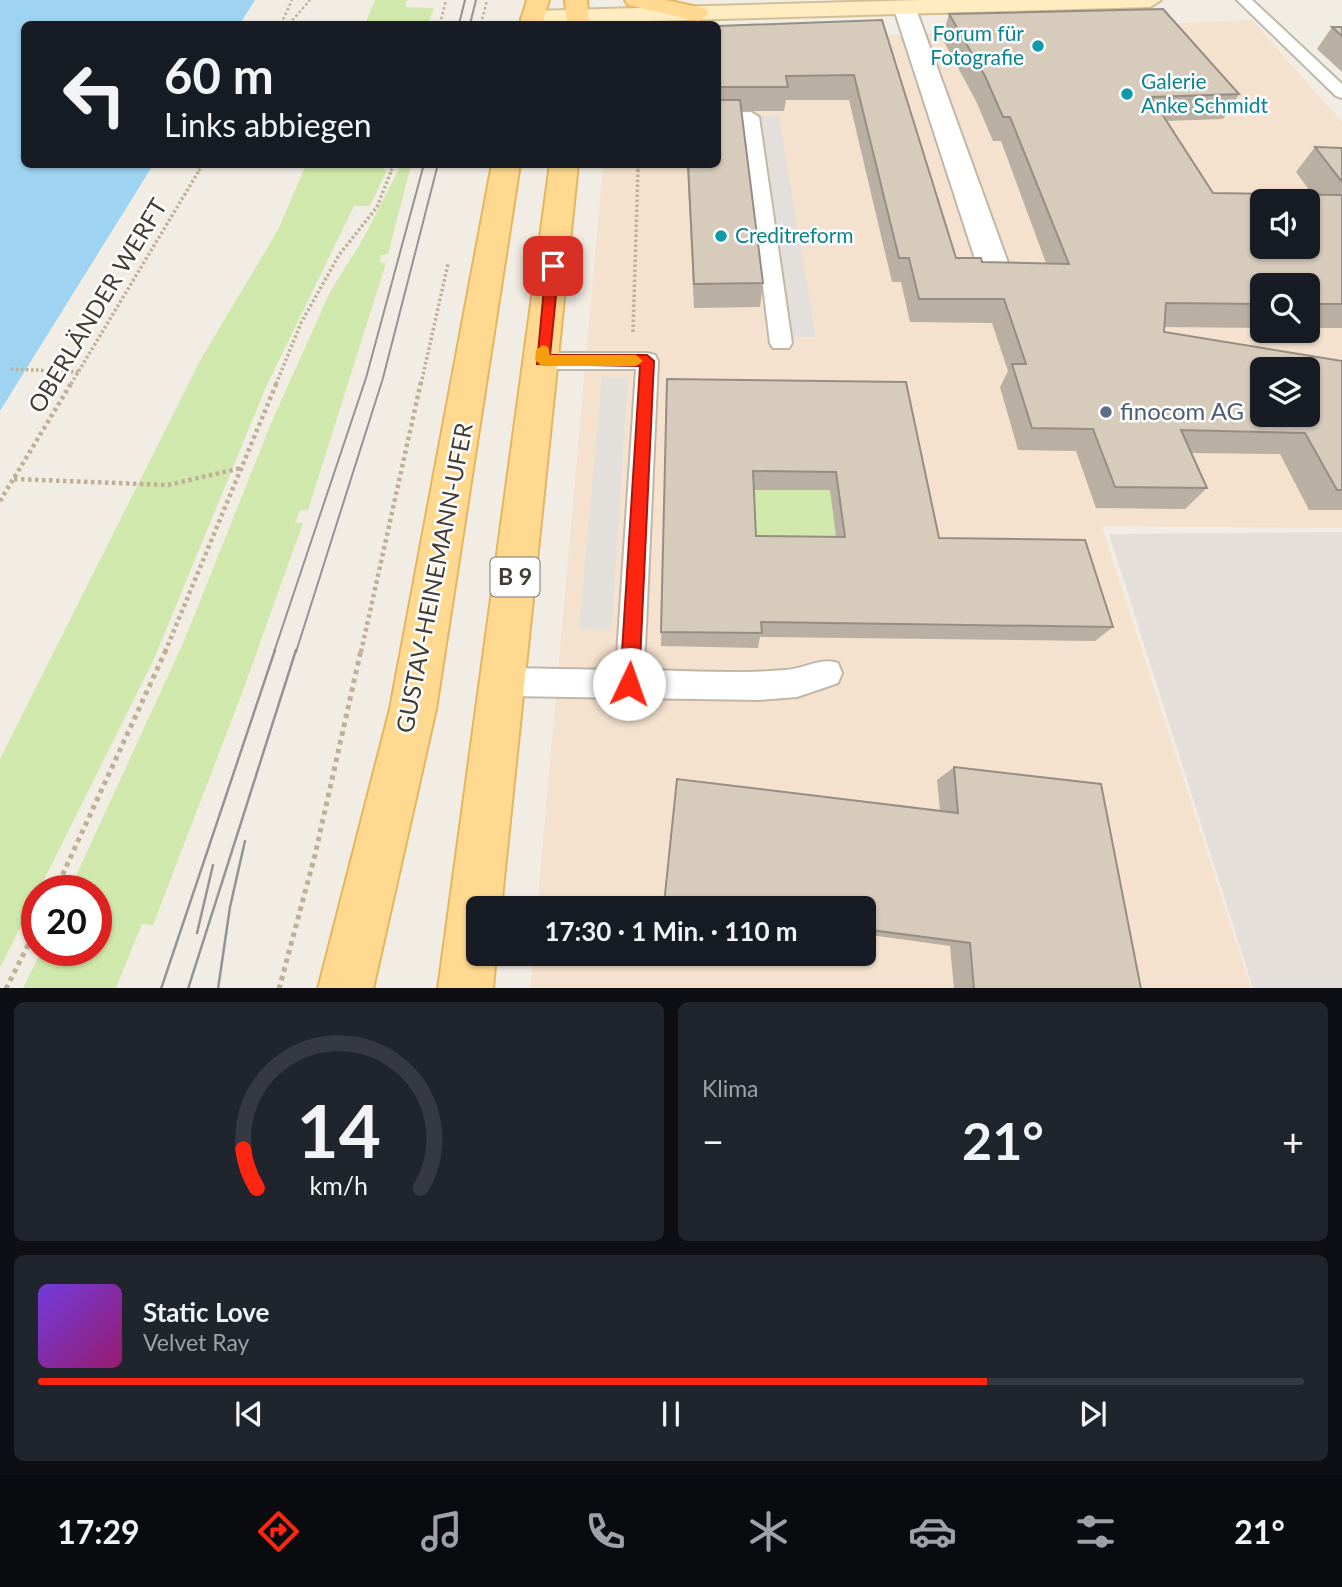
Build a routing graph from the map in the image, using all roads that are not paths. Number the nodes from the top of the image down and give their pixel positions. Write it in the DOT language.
graph roads {
  1 [pos="636,0"];
  2 [pos="1150,0"];
  3 [pos="1244,0"];
  4 [pos="905,9"];
  5 [pos="534,14"];
  6 [pos="577,14"];
  7 [pos="698,14"];
  8 [pos="1342,93"];
  9 [pos="721,118"];
  10 [pos="505,168"];
  11 [pos="564,168"];
  12 [pos="995,271"];
  13 [pos="781,343"];
  14 [pos="542,360"];
  15 [pos="828,673"];
  16 [pos="502,682"];
  17 [pos="629,684"];
  18 [pos="345,988"];
  19 [pos="465,988"];
  1 -- 7 [label="main road"];
  2 -- 4 [label="street"];
  3 -- 8 [label="lane"];
  4 -- 7 [label="street"];
  4 -- 12 [label="street"];
  5 -- 6 [label="street"];
  6 -- 7 [label="street"];
  9 -- 13 [label="lane"];
  10 -- 18 [label="main road, GUSTAV-HEINEMANN-UFER"];
  11 -- 14 [label="main road, B 9"];
  14 -- 16 [label="main road, B 9"];
  14 -- 17 [label="lane"];
  15 -- 17 [label="lane"];
  16 -- 17 [label="lane"];
  16 -- 19 [label="main road, B 9"];
}
